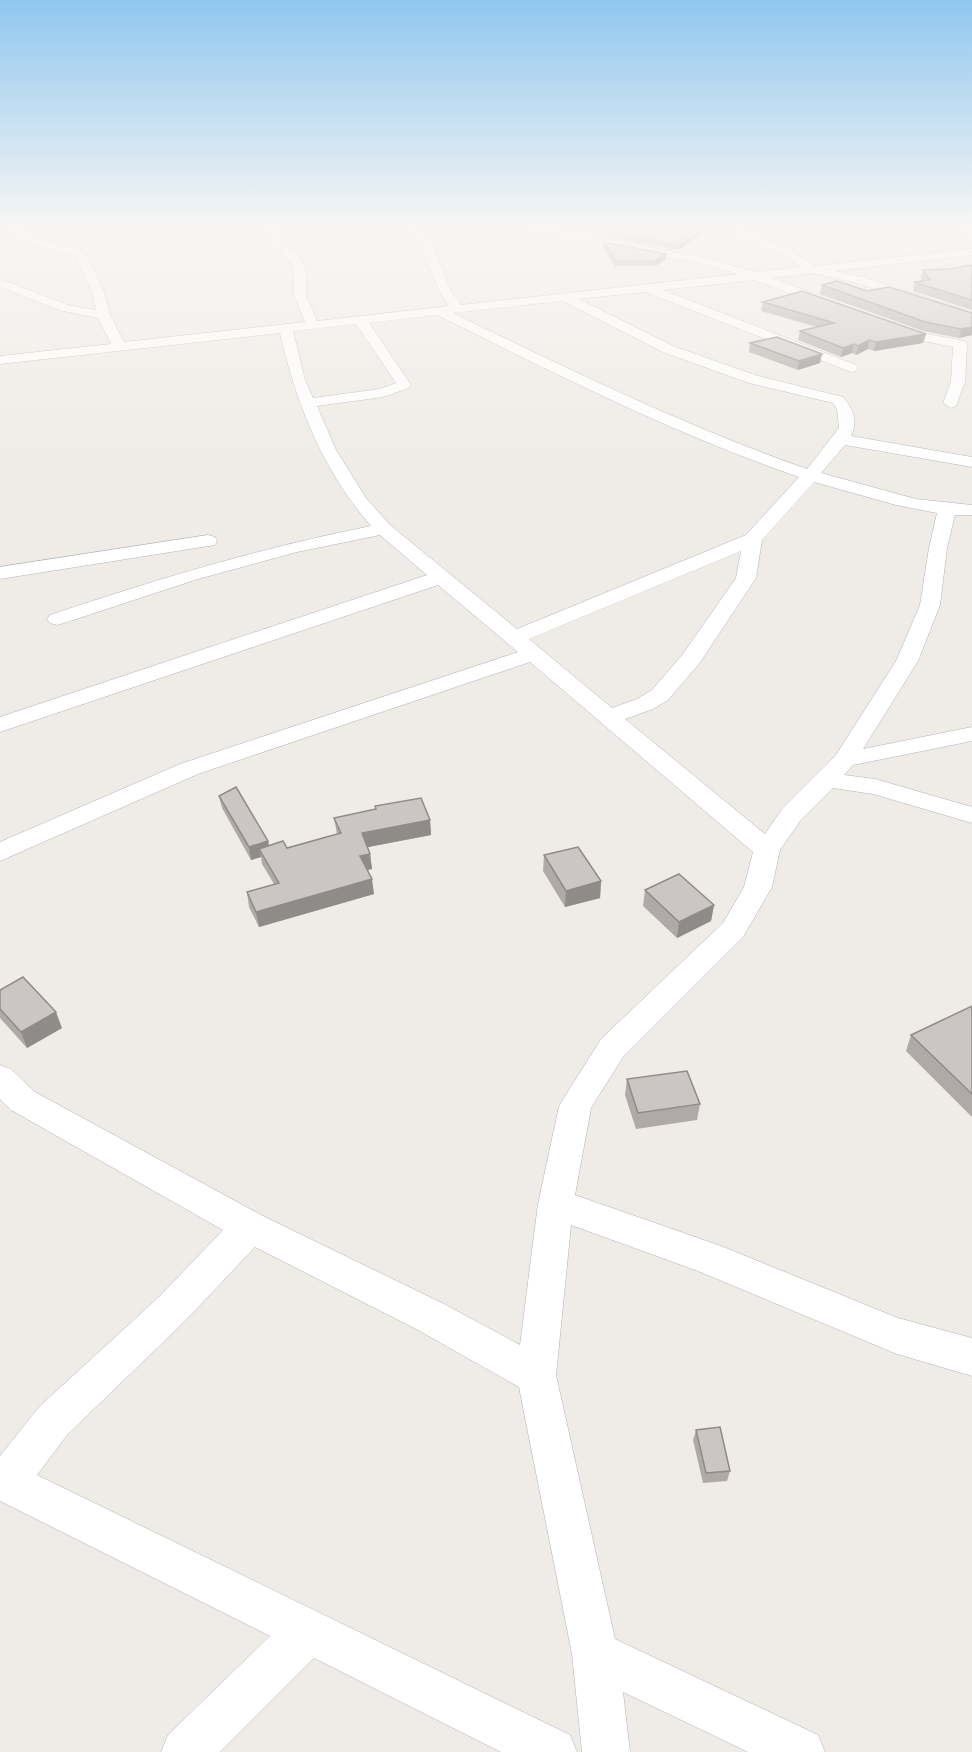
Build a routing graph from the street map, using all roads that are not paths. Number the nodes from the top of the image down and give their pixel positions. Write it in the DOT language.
graph roads {
  1 [pos="71,310"];
  2 [pos="102,310"];
  3 [pos="306,310"];
  4 [pos="438,310"];
  5 [pos="590,310"];
  6 [pos="703,310"];
  7 [pos="950,310"];
  8 [pos="103,315"];
  9 [pos="972,317"];
  10 [pos="360,320"];
  11 [pos="876,321"];
  12 [pos="313,326"];
  13 [pos="286,329"];
  14 [pos="966,345"];
  15 [pos="120,348"];
  16 [pos="0,360"];
  17 [pos="851,368"];
  18 [pos="308,403"];
  19 [pos="951,403"];
  20 [pos="841,439"];
  21 [pos="972,462"];
  22 [pos="809,477"];
  23 [pos="972,510"];
  24 [pos="947,511"];
  25 [pos="384,529"];
  26 [pos="753,539"];
  27 [pos="208,541"];
  28 [pos="0,573"];
  29 [pos="441,577"];
  30 [pos="57,619"];
  31 [pos="514,638"];
  32 [pos="534,654"];
  33 [pos="609,717"];
  34 [pos="0,725"];
  35 [pos="972,734"];
  36 [pos="845,759"];
  37 [pos="827,780"];
  38 [pos="972,815"];
  39 [pos="767,850"];
  40 [pos="0,852"];
  41 [pos="0,1078"];
  42 [pos="556,1204"];
  43 [pos="250,1227"];
  44 [pos="972,1357"];
  45 [pos="536,1375"];
  46 [pos="3,1481"];
  47 [pos="308,1632"];
  48 [pos="595,1654"];
  49 [pos="185,1752"];
  50 [pos="554,1752"];
  51 [pos="606,1752"];
  52 [pos="801,1752"];
  1 -- 8 [label="street"];
  2 -- 8 [label="street"];
  3 -- 12 [label="street"];
  4 -- 10 [label="street"];
  4 -- 22 [label="street"];
  5 -- 20 [label="street"];
  6 -- 17 [label="street"];
  7 -- 9 [label="street"];
  8 -- 15 [label="street"];
  9 -- 14 [label="street"];
  10 -- 12 [label="street"];
  10 -- 18 [label="street"];
  11 -- 14 [label="street"];
  12 -- 13 [label="street"];
  13 -- 15 [label="street"];
  13 -- 18 [label="street"];
  14 -- 19 [label="street"];
  15 -- 16 [label="street"];
  18 -- 25 [label="street"];
  20 -- 21 [label="street"];
  20 -- 22 [label="street"];
  22 -- 24 [label="street"];
  22 -- 26 [label="street"];
  23 -- 24 [label="street"];
  24 -- 36 [label="street"];
  25 -- 29 [label="street"];
  25 -- 30 [label="street"];
  26 -- 31 [label="street"];
  26 -- 33 [label="street"];
  27 -- 28 [label="street"];
  29 -- 31 [label="street"];
  29 -- 34 [label="street"];
  31 -- 32 [label="street"];
  32 -- 33 [label="street"];
  32 -- 40 [label="street"];
  33 -- 39 [label="street"];
  35 -- 36 [label="street"];
  36 -- 37 [label="street"];
  37 -- 38 [label="street"];
  37 -- 39 [label="street"];
  39 -- 42 [label="street"];
  41 -- 43 [label="street"];
  42 -- 44 [label="street"];
  42 -- 45 [label="street"];
  43 -- 45 [label="street"];
  43 -- 46 [label="street"];
  45 -- 48 [label="street"];
  46 -- 47 [label="street"];
  47 -- 49 [label="street"];
  47 -- 50 [label="street"];
  48 -- 51 [label="street"];
  48 -- 52 [label="street"];
}
